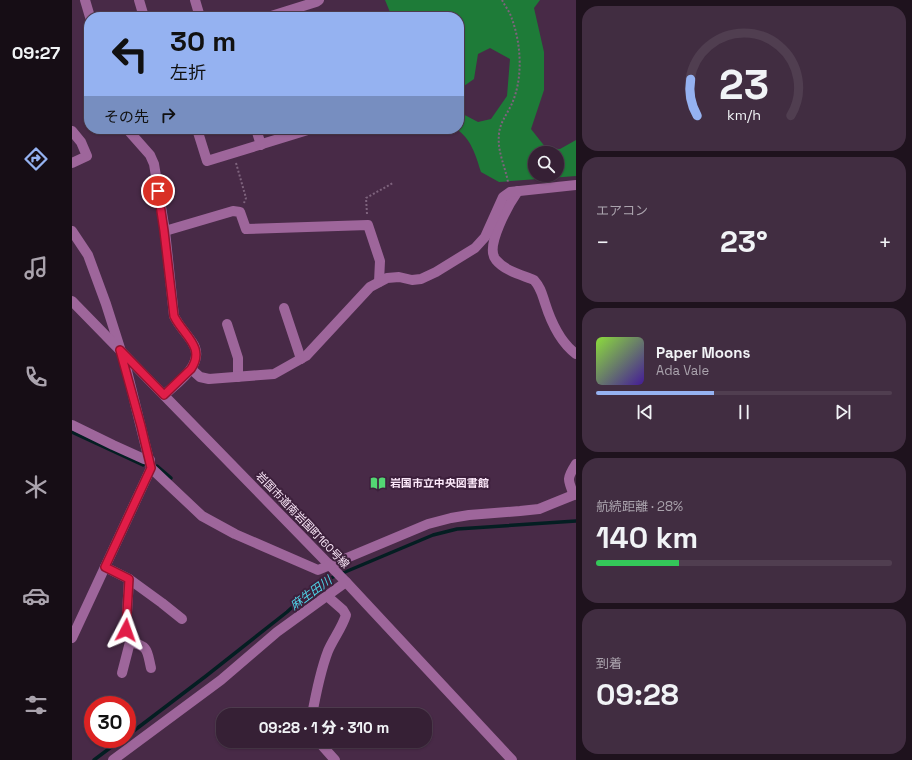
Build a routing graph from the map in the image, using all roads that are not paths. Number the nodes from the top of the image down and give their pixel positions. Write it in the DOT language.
graph roads {
  1 [pos="85,0"];
  2 [pos="139,0"];
  3 [pos="195,0"];
  4 [pos="319,0"];
  5 [pos="89,12"];
  6 [pos="143,12"];
  7 [pos="199,12"];
  8 [pos="289,12"];
  9 [pos="72,131"];
  10 [pos="131,134"];
  11 [pos="199,134"];
  12 [pos="257,134"];
  13 [pos="295,134"];
  14 [pos="260,145"];
  15 [pos="72,162"];
  16 [pos="576,185"];
  17 [pos="514,192"];
  18 [pos="72,231"];
  19 [pos="164,231"];
  20 [pos="379,282"];
  21 [pos="72,300"];
  22 [pos="284,308"];
  23 [pos="227,324"];
  24 [pos="120,350"];
  25 [pos="576,354"];
  26 [pos="301,359"];
  27 [pos="191,369"];
  28 [pos="238,377"];
  29 [pos="164,395"];
  30 [pos="72,425"];
  31 [pos="151,464"];
  32 [pos="576,464"];
  33 [pos="575,494"];
  34 [pos="330,565"];
  35 [pos="105,567"];
  36 [pos="129,579"];
  37 [pos="346,582"];
  38 [pos="327,596"];
  39 [pos="182,619"];
  40 [pos="72,638"];
  41 [pos="130,642"];
  42 [pos="151,668"];
  43 [pos="122,673"];
  44 [pos="313,708"];
  45 [pos="324,748"];
  46 [pos="113,760"];
  47 [pos="335,760"];
  48 [pos="512,760"];
  1 -- 5 [label="street"];
  2 -- 6 [label="street"];
  3 -- 7 [label="street"];
  4 -- 8 [label="street"];
  9 -- 15 [label="street"];
  10 -- 19 [label="street"];
  11 -- 14 [label="street"];
  12 -- 14 [label="street"];
  13 -- 14 [label="street"];
  16 -- 17 [label="street"];
  17 -- 20 [label="street"];
  17 -- 25 [label="street"];
  18 -- 24 [label="street"];
  19 -- 20 [label="street"];
  19 -- 27 [label="street"];
  20 -- 26 [label="street"];
  21 -- 24 [label="street, 岩国市道南岩国町160号線"];
  22 -- 26 [label="street"];
  23 -- 28 [label="street"];
  24 -- 29 [label="street, 岩国市道南岩国町160号線"];
  24 -- 31 [label="street"];
  26 -- 28 [label="street"];
  27 -- 28 [label="street"];
  27 -- 29 [label="street"];
  29 -- 34 [label="street, 岩国市道南岩国町160号線"];
  30 -- 31 [label="street"];
  31 -- 34 [label="street"];
  31 -- 35 [label="street"];
  32 -- 33 [label="street"];
  33 -- 34 [label="street"];
  34 -- 37 [label="street, 岩国市道南岩国町160号線"];
  35 -- 36 [label="street"];
  35 -- 40 [label="street"];
  36 -- 39 [label="street"];
  36 -- 41 [label="street"];
  37 -- 38 [label="street"];
  37 -- 48 [label="street, 岩国市道南岩国町160号線"];
  38 -- 44 [label="street"];
  38 -- 46 [label="street"];
  41 -- 42 [label="street"];
  41 -- 43 [label="street"];
  45 -- 47 [label="street"];
}
